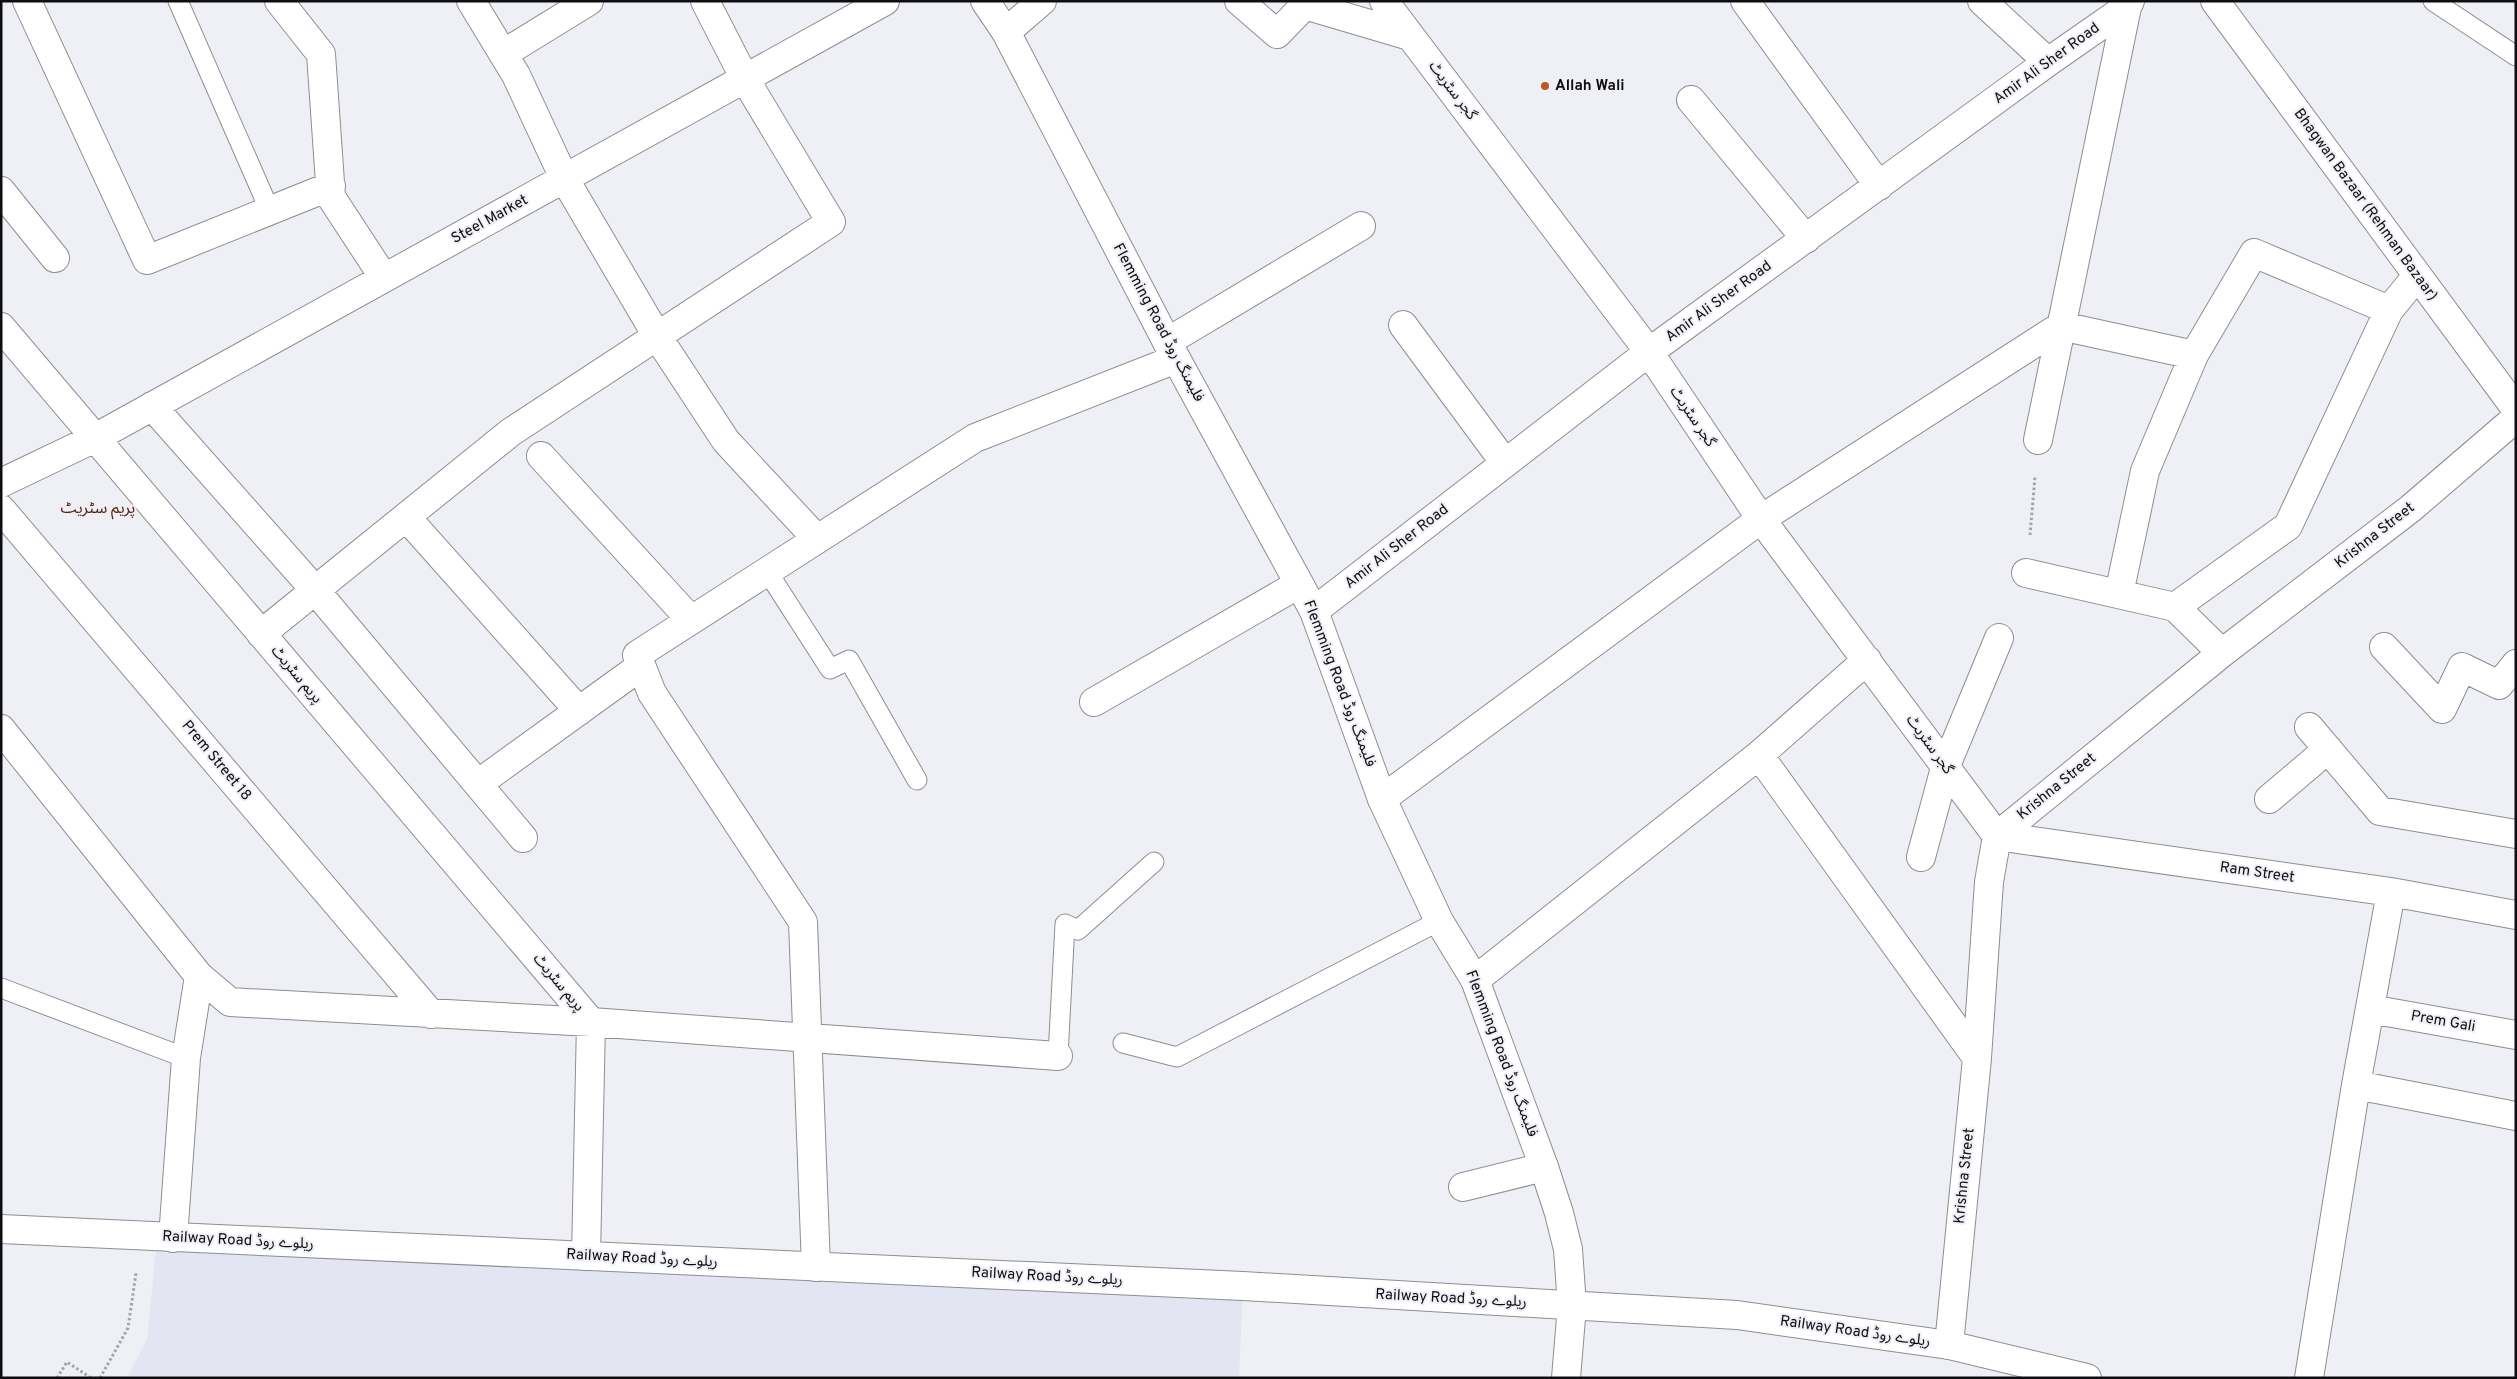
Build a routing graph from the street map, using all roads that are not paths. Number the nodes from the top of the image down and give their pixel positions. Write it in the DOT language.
graph roads {
  1 [pos="27,1"];
  2 [pos="178,1"];
  3 [pos="279,1"];
  4 [pos="471,1"];
  5 [pos="589,1"];
  6 [pos="705,1"];
  7 [pos="885,1"];
  8 [pos="984,1"];
  9 [pos="1042,1"];
  10 [pos="1239,1"];
  11 [pos="1384,1"];
  12 [pos="1745,1"];
  13 [pos="1982,1"];
  14 [pos="2215,1"];
  15 [pos="2433,1"];
  16 [pos="2129,4"];
  17 [pos="1006,32"];
  18 [pos="1410,36"];
  19 [pos="503,54"];
  20 [pos="2516,56"];
  21 [pos="2048,62"];
  22 [pos="745,79"];
  23 [pos="1691,100"];
  24 [pos="564,178"];
  25 [pos="331,186"];
  26 [pos="1879,186"];
  27 [pos="1,191"];
  28 [pos="270,210"];
  29 [pos="1361,226"];
  30 [pos="1806,239"];
  31 [pos="55,258"];
  32 [pos="2417,276"];
  33 [pos="384,278"];
  34 [pos="2389,310"];
  35 [pos="1403,325"];
  36 [pos="2061,326"];
  37 [pos="1,327"];
  38 [pos="657,336"];
  39 [pos="1171,350"];
  40 [pos="1649,352"];
  41 [pos="2194,355"];
  42 [pos="152,406"];
  43 [pos="2516,410"];
  44 [pos="2516,418"];
  45 [pos="95,438"];
  46 [pos="2038,440"];
  47 [pos="541,456"];
  48 [pos="1505,463"];
  49 [pos="1,483"];
  50 [pos="1,509"];
  51 [pos="406,517"];
  52 [pos="1760,519"];
  53 [pos="816,539"];
  54 [pos="767,571"];
  55 [pos="2026,573"];
  56 [pos="1299,584"];
  57 [pos="315,590"];
  58 [pos="2118,594"];
  59 [pos="2175,607"];
  60 [pos="1314,611"];
  61 [pos="691,620"];
  62 [pos="262,634"];
  63 [pos="1999,638"];
  64 [pos="2384,647"];
  65 [pos="2222,653"];
  66 [pos="1867,660"];
  67 [pos="2516,664"];
  68 [pos="641,666"];
  69 [pos="1094,702"];
  70 [pos="579,711"];
  71 [pos="2309,727"];
  72 [pos="1,729"];
  73 [pos="2328,749"];
  74 [pos="1759,756"];
  75 [pos="1945,768"];
  76 [pos="917,780"];
  77 [pos="479,783"];
  78 [pos="1382,799"];
  79 [pos="2269,800"];
  80 [pos="2516,834"];
  81 [pos="1997,836"];
  82 [pos="523,838"];
  83 [pos="1921,857"];
  84 [pos="1154,862"];
  85 [pos="2391,892"];
  86 [pos="2516,915"];
  87 [pos="1440,921"];
  88 [pos="199,976"];
  89 [pos="1475,980"];
  90 [pos="1,988"];
  91 [pos="2370,1009"];
  92 [pos="431,1014"];
  93 [pos="591,1022"];
  94 [pos="2516,1035"];
  95 [pos="809,1037"];
  96 [pos="1123,1043"];
  97 [pos="1058,1056"];
  98 [pos="186,1058"];
  99 [pos="1977,1058"];
  100 [pos="2356,1085"];
  101 [pos="2516,1116"];
  102 [pos="1544,1167"];
  103 [pos="1463,1187"];
  104 [pos="1,1229"];
  105 [pos="173,1238"];
  106 [pos="586,1256"];
  107 [pos="816,1267"];
  108 [pos="1572,1306"];
  109 [pos="1948,1345"];
  110 [pos="1566,1378"];
  111 [pos="2086,1378"];
  112 [pos="2309,1378"];
  1 -- 28 [label="street"];
  2 -- 28 [label="lane"];
  3 -- 25 [label="street"];
  4 -- 19 [label="street"];
  5 -- 19 [label="street"];
  6 -- 22 [label="street"];
  7 -- 22 [label="street, Steel Market"];
  8 -- 17 [label="street, Flemming Road فلیمنگ روڈ"];
  9 -- 17 [label="street"];
  10 -- 18 [label="street"];
  11 -- 18 [label="street, گجر سٹریٹ"];
  12 -- 26 [label="street"];
  13 -- 21 [label="street"];
  14 -- 32 [label="street, Bhagwan Bazaar (Rehman Bazaar)"];
  15 -- 20 [label="lane"];
  16 -- 21 [label="street, Amir Ali Sher Road"];
  16 -- 36 [label="street"];
  17 -- 39 [label="street, Flemming Road فلیمنگ روڈ"];
  18 -- 40 [label="street, گجر سٹریٹ"];
  19 -- 24 [label="street"];
  21 -- 26 [label="street, Amir Ali Sher Road"];
  22 -- 24 [label="street, Steel Market"];
  22 -- 38 [label="street"];
  23 -- 30 [label="street"];
  24 -- 33 [label="street, Steel Market"];
  24 -- 38 [label="street"];
  25 -- 28 [label="street"];
  25 -- 33 [label="street"];
  26 -- 30 [label="street, Amir Ali Sher Road"];
  27 -- 31 [label="street"];
  29 -- 39 [label="street"];
  30 -- 40 [label="street, Amir Ali Sher Road"];
  32 -- 34 [label="street"];
  32 -- 43 [label="street, Bhagwan Bazaar (Rehman Bazaar)"];
  33 -- 42 [label="street, Steel Market"];
  34 -- 41 [label="street"];
  34 -- 59 [label="street"];
  35 -- 48 [label="street"];
  36 -- 41 [label="street"];
  36 -- 46 [label="street"];
  36 -- 52 [label="street"];
  37 -- 45 [label="street, پریم سٹریٹ"];
  38 -- 51 [label="street"];
  38 -- 53 [label="street"];
  39 -- 53 [label="street"];
  39 -- 56 [label="street, Flemming Road فلیمنگ روڈ"];
  40 -- 48 [label="street, Amir Ali Sher Road"];
  40 -- 52 [label="street, گجر سٹریٹ"];
  41 -- 58 [label="street"];
  42 -- 45 [label="street, Steel Market"];
  42 -- 57 [label="street"];
  44 -- 65 [label="street, Krishna Street"];
  45 -- 49 [label="street, Steel Market"];
  45 -- 62 [label="street, پریم سٹریٹ"];
  47 -- 61 [label="street"];
  48 -- 60 [label="street, Amir Ali Sher Road"];
  50 -- 92 [label="street, Prem Street 18"];
  51 -- 57 [label="street"];
  51 -- 70 [label="street"];
  52 -- 66 [label="street, گجر سٹریٹ"];
  52 -- 78 [label="street"];
  53 -- 54 [label="street"];
  54 -- 61 [label="street"];
  54 -- 76 [label="lane"];
  55 -- 58 [label="street"];
  56 -- 60 [label="street, Flemming Road فلیمنگ روڈ"];
  56 -- 69 [label="street"];
  57 -- 62 [label="street"];
  57 -- 77 [label="street"];
  58 -- 59 [label="street"];
  59 -- 65 [label="street"];
  60 -- 78 [label="street, Flemming Road فلیمنگ روڈ"];
  61 -- 68 [label="street"];
  62 -- 93 [label="street, پریم سٹریٹ"];
  63 -- 75 [label="street"];
  64 -- 67 [label="street"];
  65 -- 81 [label="street, Krishna Street"];
  66 -- 74 [label="street"];
  66 -- 75 [label="street, گجر سٹریٹ"];
  68 -- 70 [label="street"];
  68 -- 95 [label="street"];
  70 -- 77 [label="street"];
  71 -- 73 [label="street"];
  72 -- 88 [label="street"];
  73 -- 79 [label="street"];
  73 -- 80 [label="street"];
  74 -- 89 [label="street"];
  74 -- 99 [label="street"];
  75 -- 81 [label="street, گجر سٹریٹ"];
  75 -- 83 [label="street"];
  77 -- 82 [label="street"];
  78 -- 87 [label="street, Flemming Road فلیمنگ روڈ"];
  81 -- 85 [label="street, Ram Street"];
  81 -- 99 [label="street, Krishna Street"];
  84 -- 97 [label="lane"];
  85 -- 86 [label="street, Ram Street"];
  85 -- 91 [label="street"];
  87 -- 89 [label="street, Flemming Road فلیمنگ روڈ"];
  87 -- 96 [label="lane"];
  88 -- 92 [label="street"];
  88 -- 98 [label="street"];
  89 -- 102 [label="street, Flemming Road فلیمنگ روڈ"];
  90 -- 98 [label="lane"];
  91 -- 94 [label="street, Prem Gali"];
  91 -- 100 [label="street"];
  92 -- 93 [label="street"];
  93 -- 95 [label="street"];
  93 -- 106 [label="street"];
  95 -- 97 [label="street"];
  95 -- 107 [label="street"];
  98 -- 105 [label="street"];
  99 -- 109 [label="street, Krishna Street"];
  100 -- 101 [label="street"];
  100 -- 112 [label="street"];
  102 -- 103 [label="street"];
  102 -- 108 [label="street, Flemming Road فلیمنگ روڈ"];
  104 -- 105 [label="street, Railway Road ریلوے روڈ"];
  105 -- 106 [label="street, Railway Road ریلوے روڈ"];
  106 -- 107 [label="street, Railway Road ریلوے روڈ"];
  107 -- 108 [label="street, Railway Road ریلوے روڈ"];
  108 -- 109 [label="street, Railway Road ریلوے روڈ"];
  108 -- 110 [label="street, Flemming Road فلیمنگ روڈ"];
  109 -- 111 [label="street, Railway Road ریلوے روڈ"];
}
